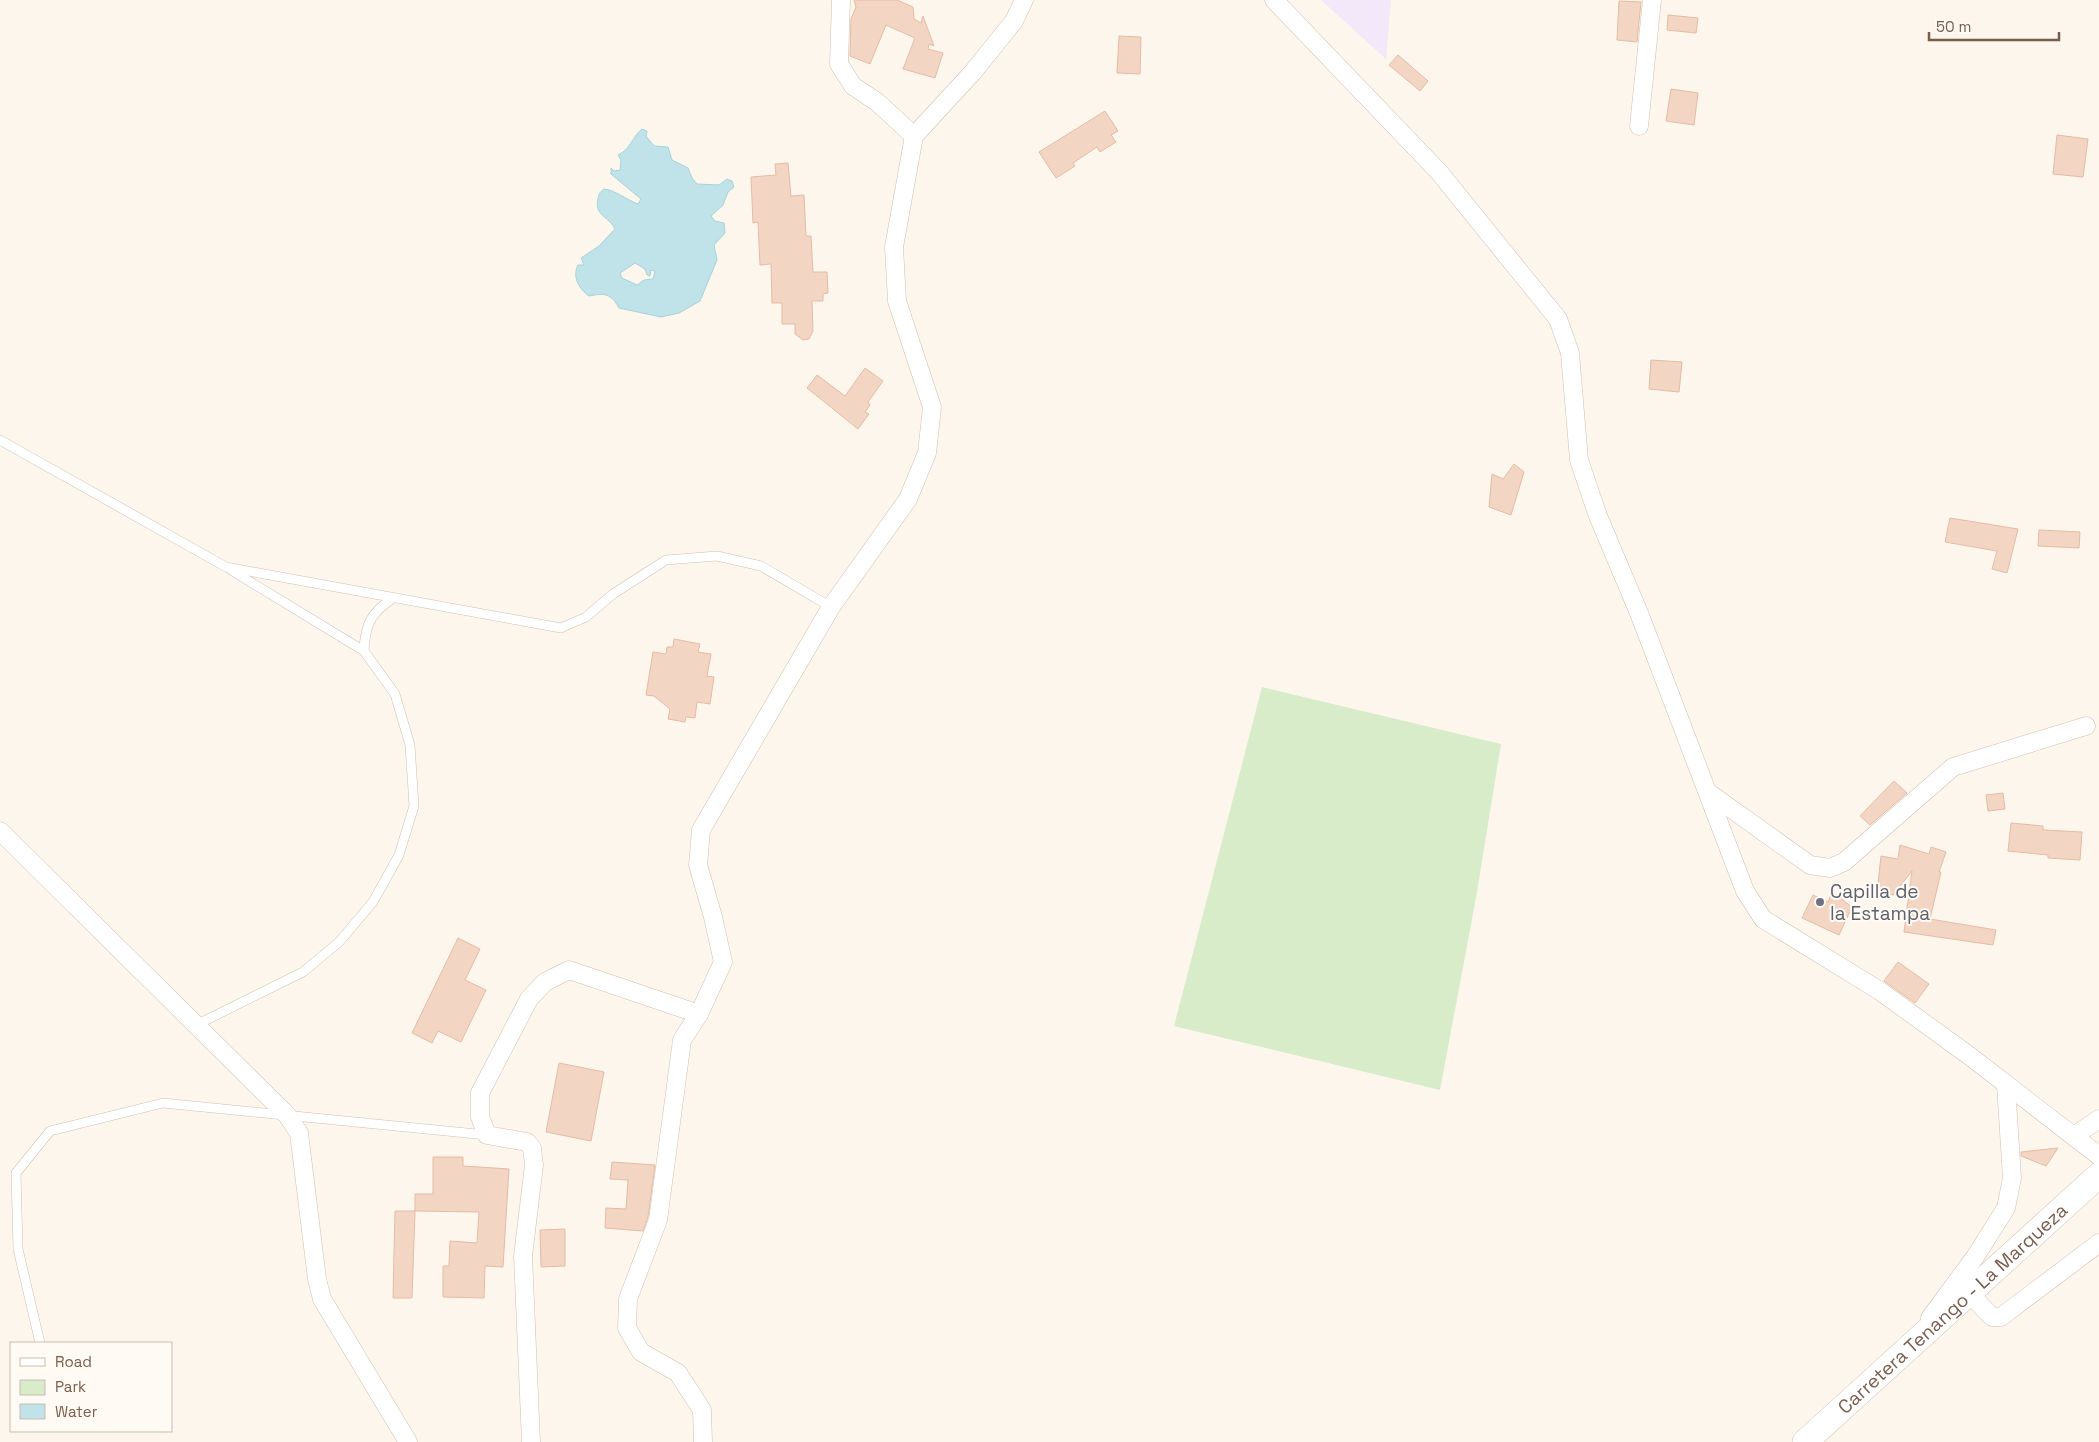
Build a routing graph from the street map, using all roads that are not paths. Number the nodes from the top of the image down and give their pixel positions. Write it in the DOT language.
graph roads {
  1 [pos="841,0"];
  2 [pos="1024,0"];
  3 [pos="1274,0"];
  4 [pos="1652,0"];
  5 [pos="1639,126"];
  6 [pos="914,136"];
  7 [pos="0,440"];
  8 [pos="226,567"];
  9 [pos="393,598"];
  10 [pos="830,607"];
  11 [pos="364,651"];
  12 [pos="2086,726"];
  13 [pos="1709,793"];
  14 [pos="0,831"];
  15 [pos="699,1014"];
  16 [pos="196,1025"];
  17 [pos="2006,1086"];
  18 [pos="287,1115"];
  19 [pos="2099,1119"];
  20 [pos="487,1135"];
  21 [pos="2074,1136"];
  22 [pos="2099,1156"];
  23 [pos="2099,1175"];
  24 [pos="2099,1243"];
  25 [pos="1970,1293"];
  26 [pos="40,1342"];
  27 [pos="1909,1346"];
  28 [pos="408,1442"];
  29 [pos="531,1442"];
  30 [pos="703,1442"];
  31 [pos="1805,1442"];
  1 -- 6 [label="street"];
  2 -- 6 [label="street"];
  3 -- 13 [label="street"];
  4 -- 5 [label="street"];
  6 -- 10 [label="street"];
  7 -- 8 [label="lane"];
  8 -- 9 [label="lane"];
  8 -- 11 [label="lane"];
  9 -- 10 [label="lane"];
  9 -- 11 [label="lane"];
  10 -- 15 [label="street"];
  11 -- 16 [label="lane"];
  12 -- 13 [label="street"];
  13 -- 17 [label="street"];
  14 -- 16 [label="street"];
  15 -- 20 [label="street"];
  15 -- 30 [label="street"];
  16 -- 18 [label="street"];
  17 -- 21 [label="street"];
  17 -- 27 [label="street"];
  18 -- 20 [label="lane"];
  18 -- 26 [label="lane"];
  18 -- 28 [label="street"];
  19 -- 21 [label="street"];
  20 -- 29 [label="street"];
  21 -- 22 [label="street"];
  23 -- 25 [label="main road, Carretera Tenango - La Marqueza"];
  24 -- 25 [label="street"];
  25 -- 27 [label="main road, Carretera Tenango - La Marqueza"];
  27 -- 31 [label="main road, Carretera Tenango - La Marqueza"];
}
